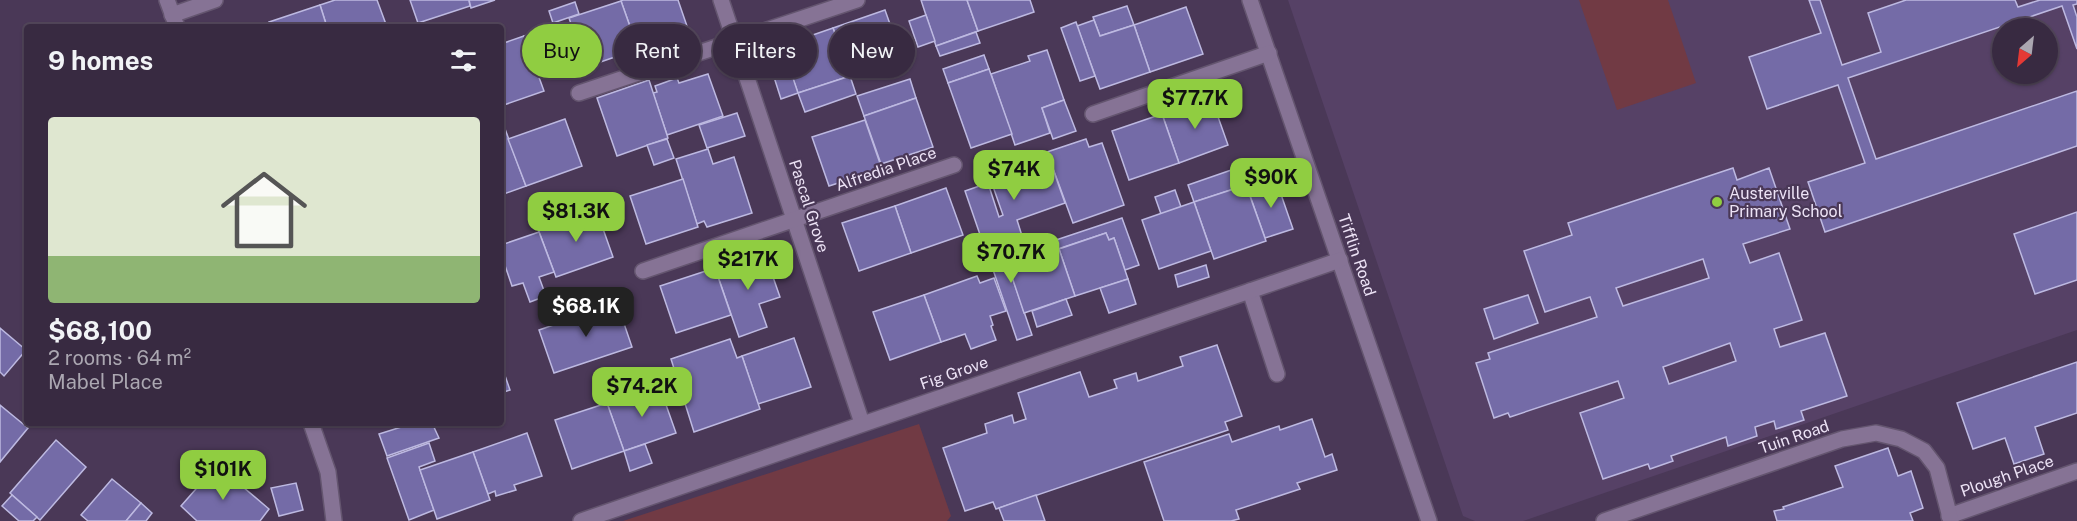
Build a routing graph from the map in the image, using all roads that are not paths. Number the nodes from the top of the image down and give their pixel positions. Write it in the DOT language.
graph roads {
  1 [pos="215,0"];
  2 [pos="721,0"];
  3 [pos="857,0"];
  4 [pos="1250,0"];
  5 [pos="172,14"];
  6 [pos="729,24"];
  7 [pos="786,24"];
  8 [pos="713,48"];
  9 [pos="1269,53"];
  10 [pos="747,78"];
  11 [pos="579,93"];
  12 [pos="1093,114"];
  13 [pos="954,165"];
  14 [pos="795,220"];
  15 [pos="1340,260"];
  16 [pos="643,271"];
  17 [pos="1250,291"];
  18 [pos="1277,374"];
  19 [pos="862,423"];
  20 [pos="312,426"];
  21 [pos="2077,471"];
  22 [pos="1950,518"];
  23 [pos="333,521"];
  24 [pos="581,521"];
  25 [pos="1429,521"];
  26 [pos="1604,521"];
  1 -- 5 [label="street"];
  2 -- 6 [label="street, Pascal Grove"];
  3 -- 7 [label="street"];
  4 -- 9 [label="street, Tifflin Road"];
  8 -- 11 [label="street"];
  9 -- 12 [label="street"];
  9 -- 15 [label="street, Tifflin Road"];
  10 -- 14 [label="street, Pascal Grove"];
  13 -- 14 [label="street, Alfredia Place"];
  14 -- 16 [label="street, Alfredia Place"];
  14 -- 19 [label="street, Pascal Grove"];
  15 -- 17 [label="street, Fig Grove"];
  15 -- 25 [label="street, Tifflin Road"];
  17 -- 18 [label="street"];
  17 -- 19 [label="street, Fig Grove"];
  19 -- 24 [label="street, Fig Grove"];
  20 -- 23 [label="street"];
  21 -- 22 [label="street, Plough Place"];
  22 -- 26 [label="street, Tuin Road"];
}
